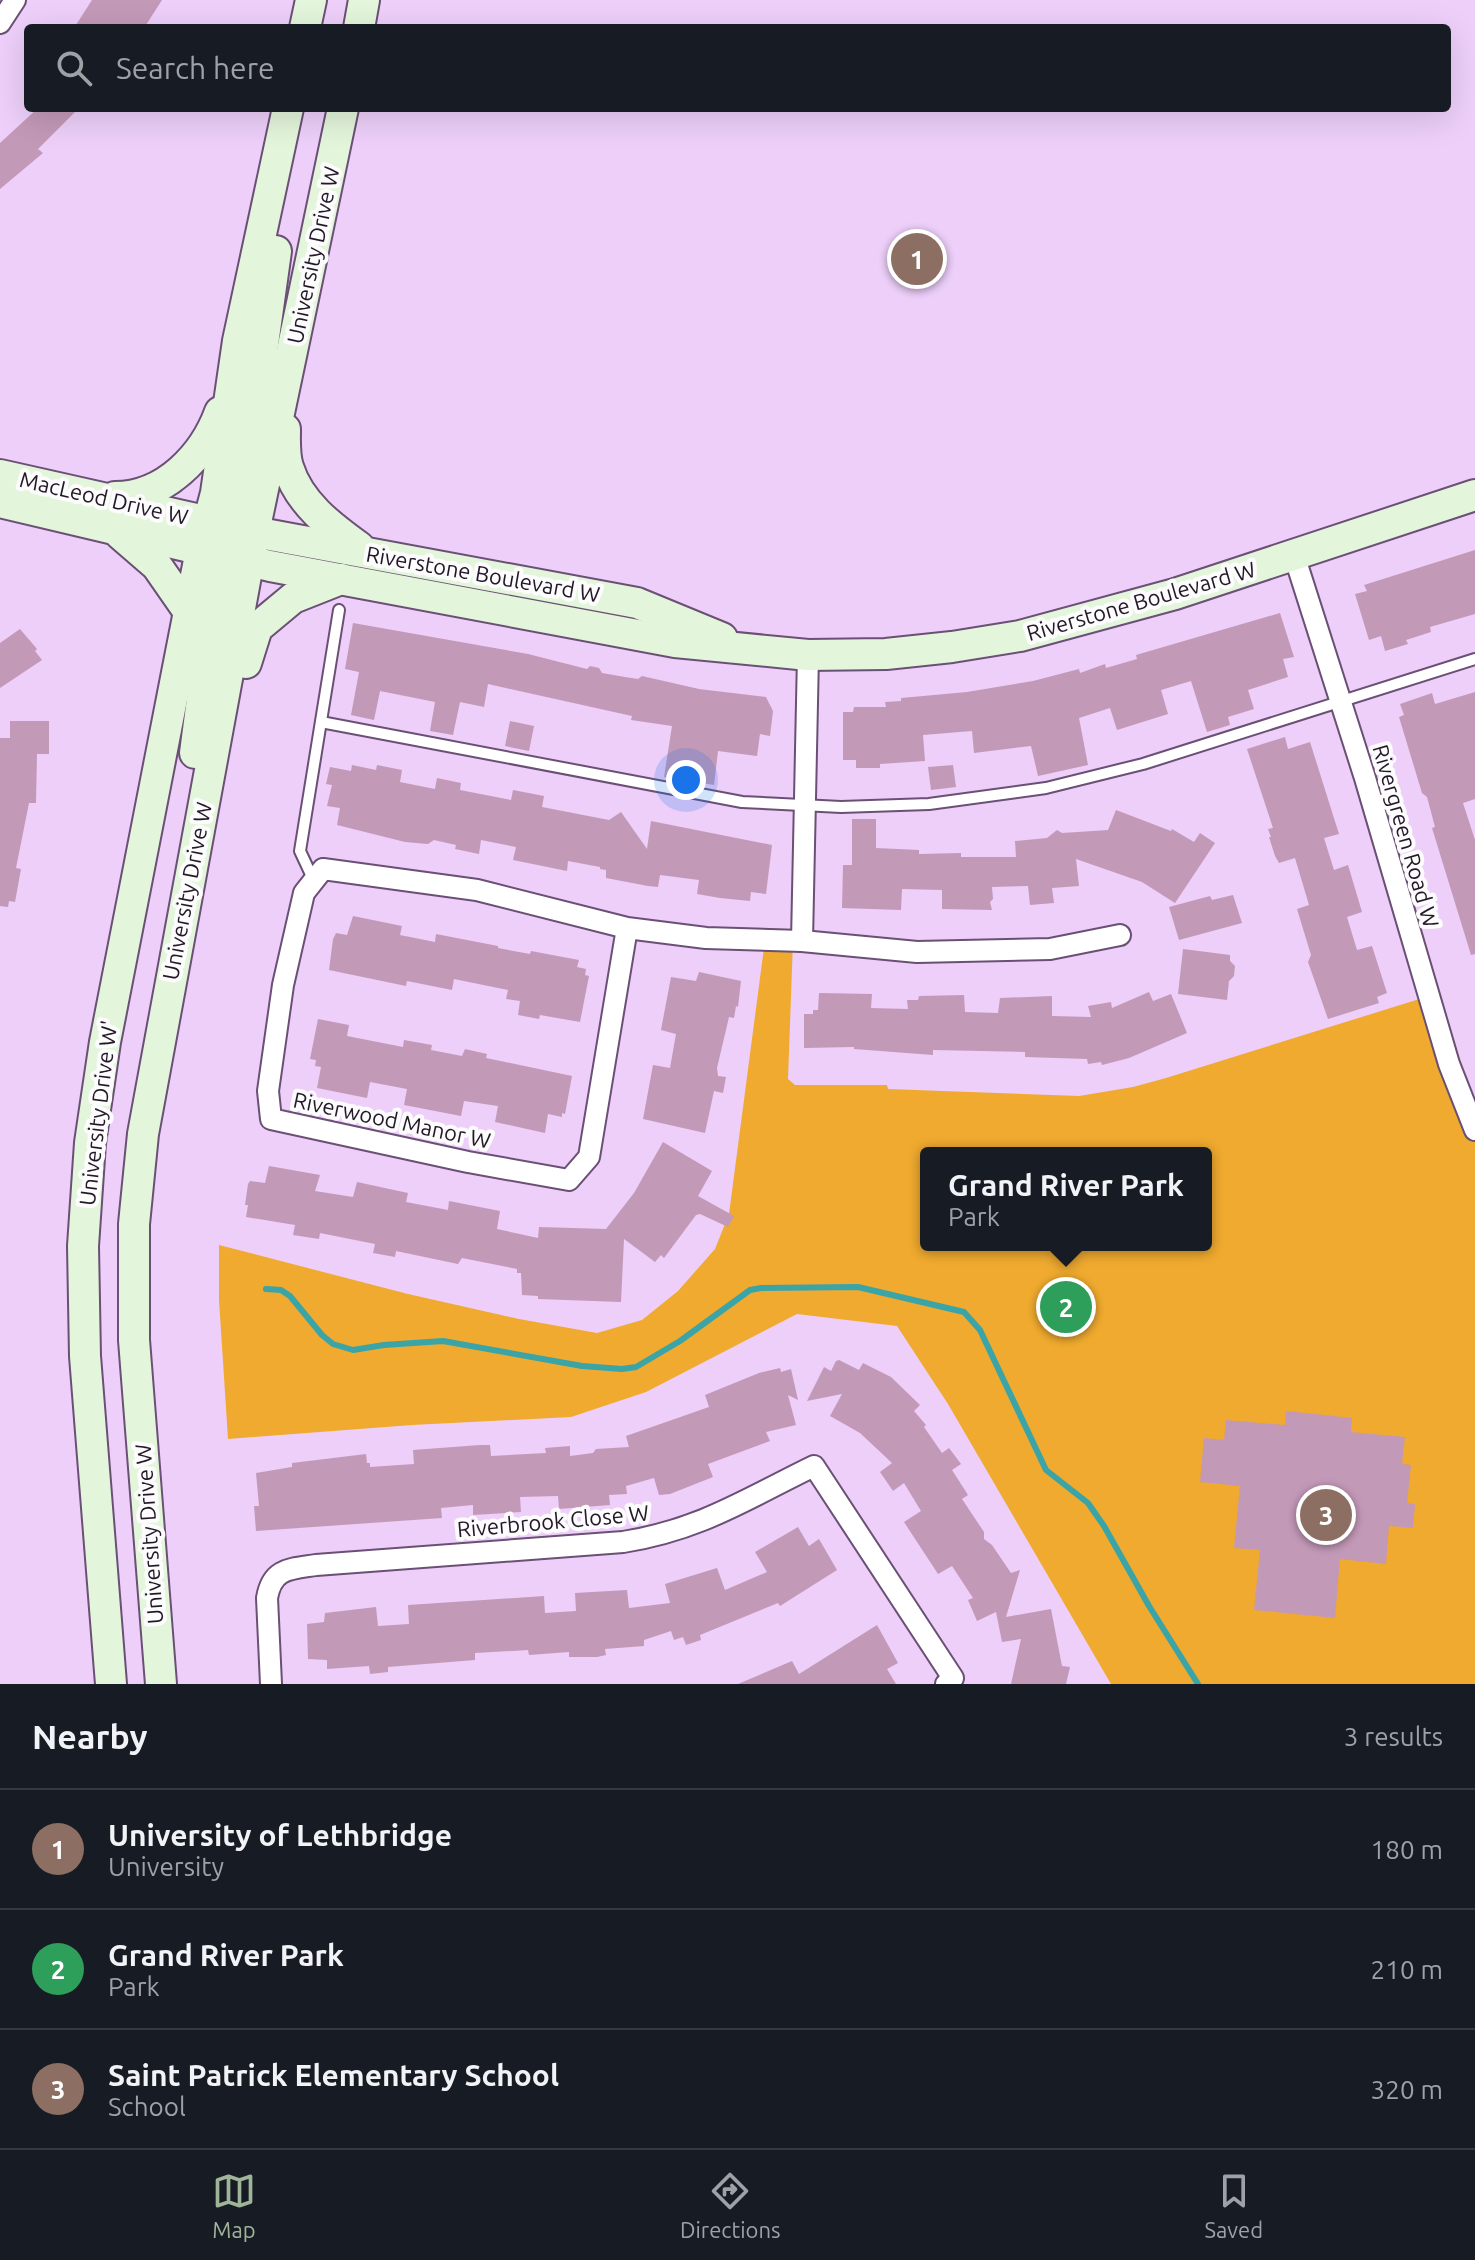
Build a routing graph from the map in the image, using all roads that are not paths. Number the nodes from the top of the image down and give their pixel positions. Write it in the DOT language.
graph roads {
  1 [pos="15,0"];
  2 [pos="311,0"];
  3 [pos="364,0"];
  4 [pos="0,23"];
  5 [pos="306,24"];
  6 [pos="360,24"];
  7 [pos="287,112"];
  8 [pos="297,112"];
  9 [pos="342,112"];
  10 [pos="230,383"];
  11 [pos="283,394"];
  12 [pos="0,475"];
  13 [pos="1475,495"];
  14 [pos="97,497"];
  15 [pos="0,502"];
  16 [pos="246,530"];
  17 [pos="115,531"];
  18 [pos="209,542"];
  19 [pos="367,553"];
  20 [pos="1294,555"];
  21 [pos="248,561"];
  22 [pos="341,579"];
  23 [pos="339,610"];
  24 [pos="189,612"];
  25 [pos="750,650"];
  26 [pos="808,655"];
  27 [pos="1475,659"];
  28 [pos="1341,702"];
  29 [pos="321,722"];
  30 [pos="804,805"];
  31 [pos="199,831"];
  32 [pos="314,881"];
  33 [pos="627,928"];
  34 [pos="1120,935"];
  35 [pos="802,941"];
  36 [pos="168,993"];
  37 [pos="1475,1130"];
  38 [pos="113,1684"];
  39 [pos="161,1684"];
  40 [pos="271,1684"];
  41 [pos="946,1684"];
  1 -- 4 [label="street"];
  2 -- 5 [label="main road"];
  3 -- 6 [label="main road"];
  7 -- 10 [label="main road"];
  8 -- 16 [label="main road"];
  9 -- 11 [label="main road, University Drive W"];
  10 -- 14 [label="main road"];
  10 -- 18 [label="main road"];
  11 -- 16 [label="main road, University Drive W"];
  11 -- 19 [label="main road"];
  12 -- 14 [label="main road, MacLeod Drive W"];
  13 -- 20 [label="main road, Riverstone Boulevard W"];
  14 -- 18 [label="main road, MacLeod Drive W"];
  15 -- 17 [label="main road, MacLeod Drive W"];
  16 -- 18 [label="main road, Riverstone Boulevard W"];
  16 -- 19 [label="main road, Riverstone Boulevard W"];
  16 -- 21 [label="main road, University Drive W"];
  17 -- 18 [label="main road, MacLeod Drive W"];
  17 -- 24 [label="main road"];
  18 -- 21 [label="main road, Riverstone Boulevard W"];
  18 -- 24 [label="main road, University Drive W'"];
  18 -- 36 [label="main road"];
  19 -- 25 [label="main road, Riverstone Boulevard W"];
  20 -- 26 [label="main road, Riverstone Boulevard W"];
  20 -- 28 [label="street, Rivergreen Road W"];
  21 -- 22 [label="main road, Riverstone Boulevard W"];
  21 -- 31 [label="main road, University Drive W"];
  22 -- 25 [label="main road, Riverstone Boulevard W"];
  22 -- 31 [label="main road"];
  23 -- 29 [label="lane"];
  24 -- 38 [label="main road, University Drive W'"];
  25 -- 26 [label="main road, Riverstone Boulevard W"];
  26 -- 30 [label="street"];
  27 -- 28 [label="lane"];
  28 -- 30 [label="lane"];
  28 -- 37 [label="street, Rivergreen Road W"];
  29 -- 30 [label="lane"];
  29 -- 32 [label="lane"];
  30 -- 35 [label="street"];
  31 -- 36 [label="main road, University Drive W"];
  32 -- 33 [label="street"];
  32 -- 33 [label="street, Riverwood Manor W"];
  33 -- 35 [label="street"];
  34 -- 35 [label="street"];
  36 -- 39 [label="main road, University Drive W"];
  40 -- 41 [label="street, Riverbrook Close W"];
}
